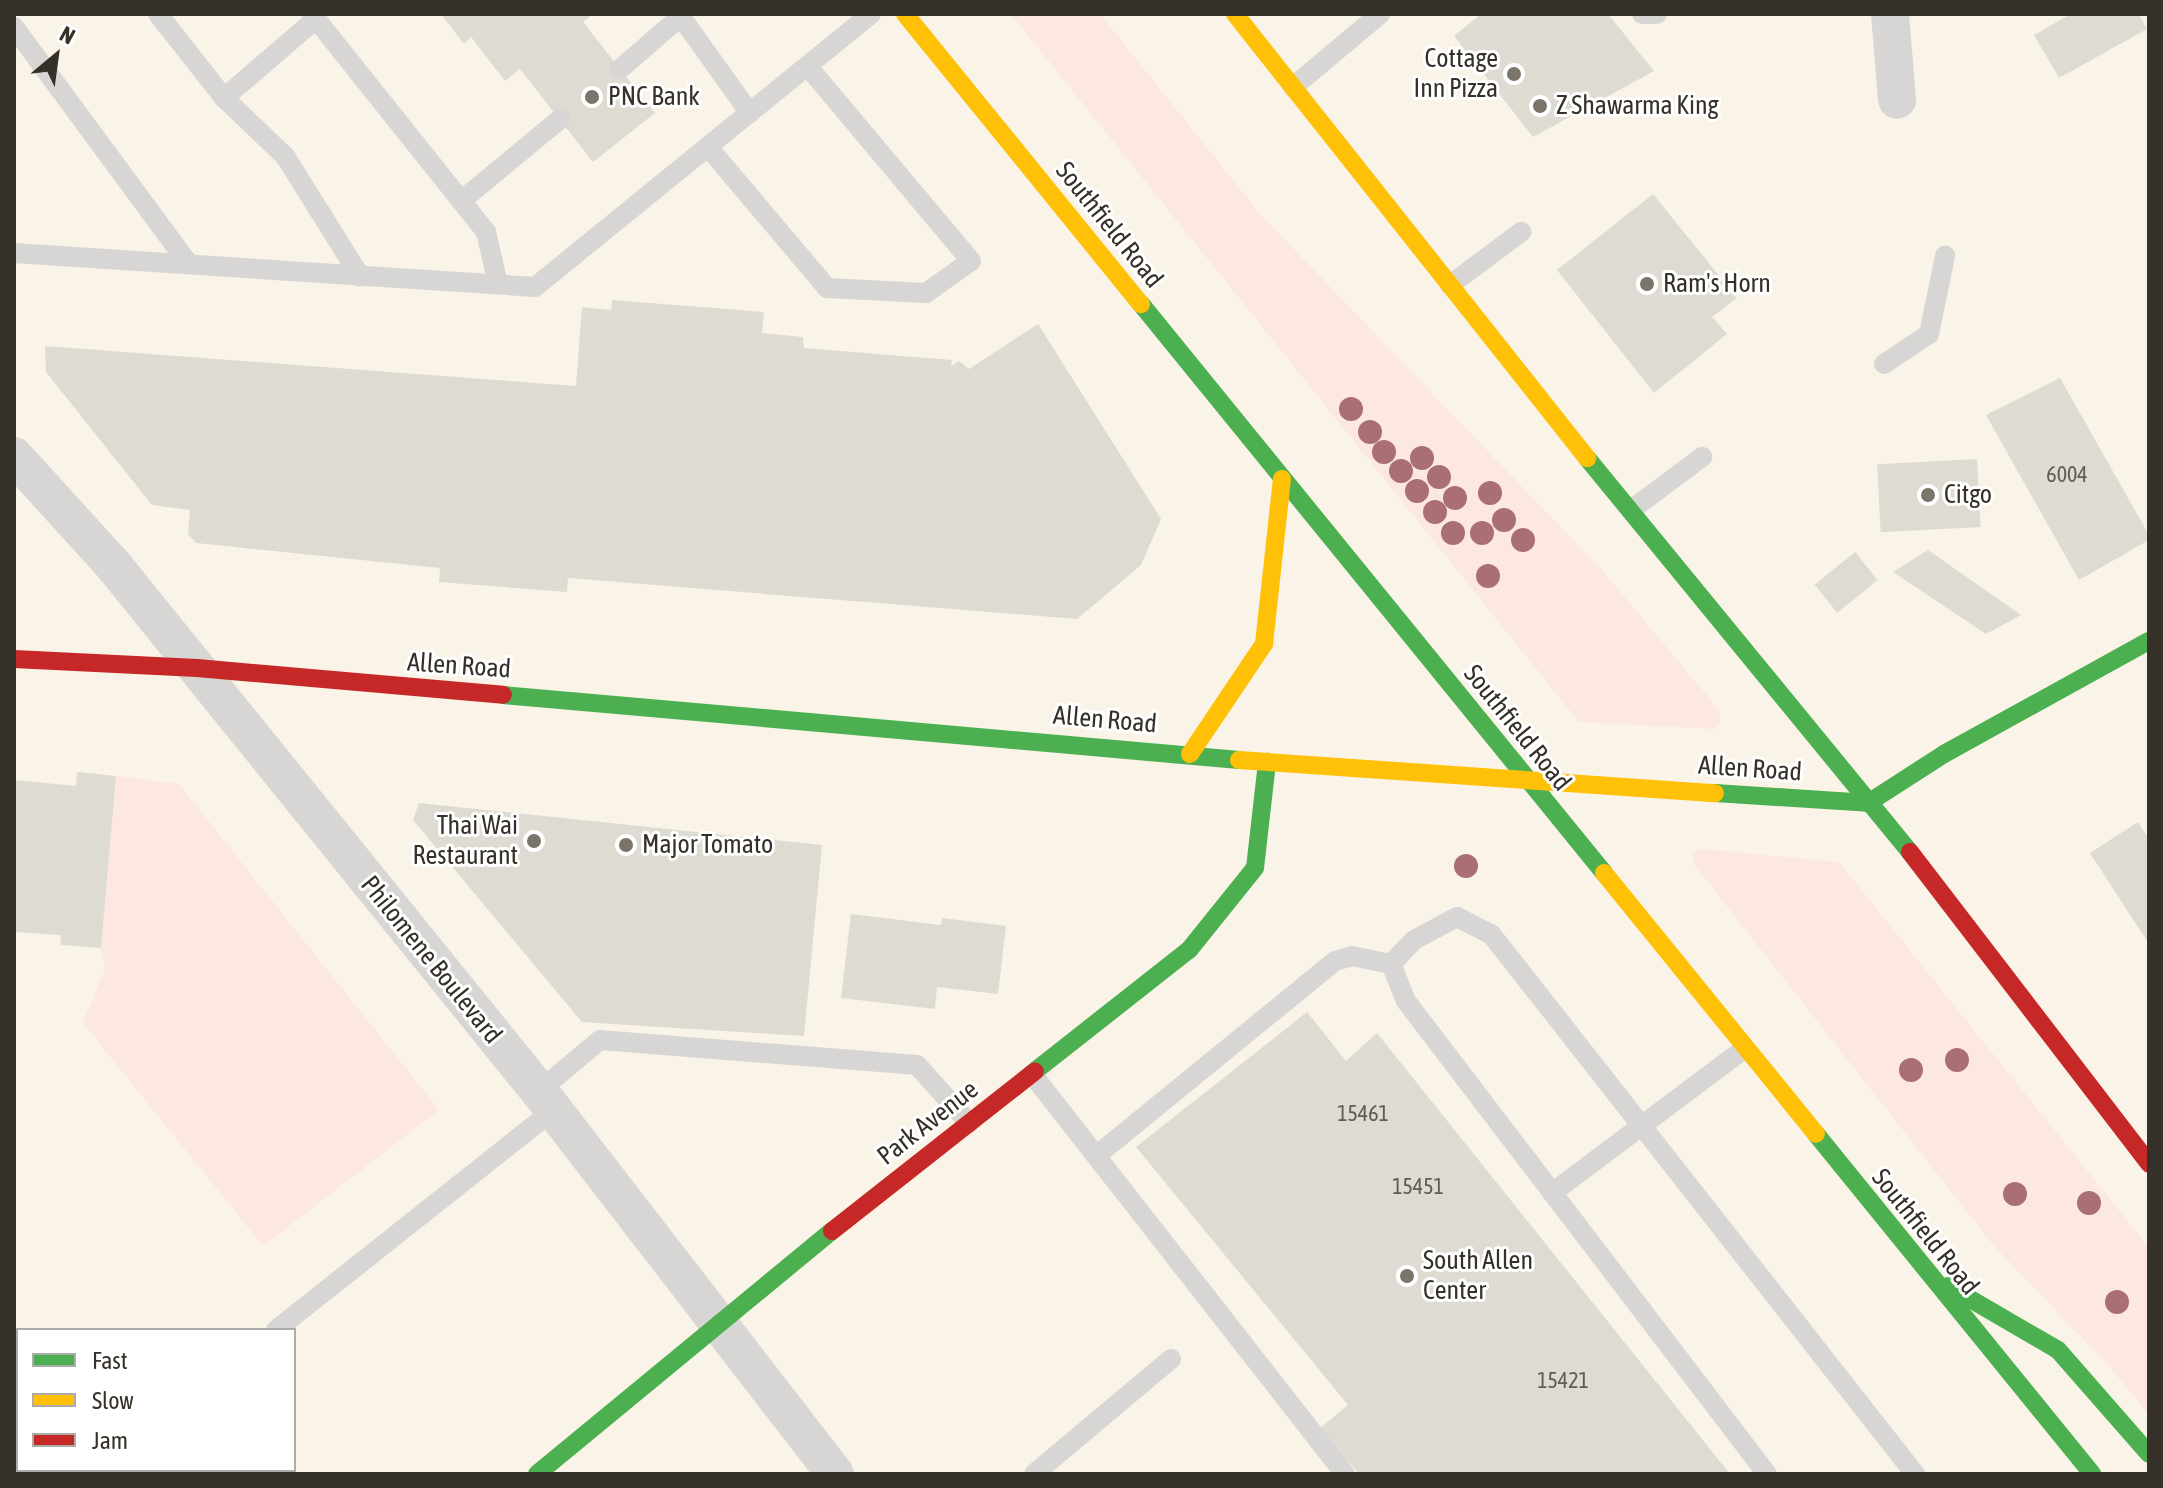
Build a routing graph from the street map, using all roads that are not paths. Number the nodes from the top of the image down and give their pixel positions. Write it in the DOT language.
graph roads {
  1 [pos="158,14"];
  2 [pos="871,14"];
  3 [pos="905,14"];
  4 [pos="1235,14"];
  5 [pos="1380,14"];
  6 [pos="1642,14"];
  7 [pos="1657,14"];
  8 [pos="1890,14"];
  9 [pos="314,16"];
  10 [pos="679,16"];
  11 [pos="14,27"];
  12 [pos="808,67"];
  13 [pos="620,69"];
  14 [pos="1293,87"];
  15 [pos="224,98"];
  16 [pos="1897,100"];
  17 [pos="750,113"];
  18 [pos="560,119"];
  19 [pos="708,147"];
  20 [pos="461,201"];
  21 [pos="1521,232"];
  22 [pos="14,253"];
  23 [pos="1945,256"];
  24 [pos="189,264"];
  25 [pos="360,276"];
  26 [pos="498,284"];
  27 [pos="1450,285"];
  28 [pos="1884,364"];
  29 [pos="14,456"];
  30 [pos="1702,457"];
  31 [pos="1282,479"];
  32 [pos="1631,510"];
  33 [pos="2149,641"];
  34 [pos="14,659"];
  35 [pos="197,668"];
  36 [pos="1190,754"];
  37 [pos="1267,762"];
  38 [pos="1525,779"];
  39 [pos="1868,803"];
  40 [pos="1391,964"];
  41 [pos="1744,1049"];
  42 [pos="1032,1074"];
  43 [pos="546,1101"];
  44 [pos="969,1123"];
  45 [pos="1638,1125"];
  46 [pos="2149,1127"];
  47 [pos="2130,1140"];
  48 [pos="1096,1156"];
  49 [pos="2149,1164"];
  50 [pos="1552,1193"];
  51 [pos="1925,1273"];
  52 [pos="719,1326"];
  53 [pos="278,1328"];
  54 [pos="1171,1359"];
  55 [pos="2149,1454"];
  56 [pos="2085,1466"];
  57 [pos="537,1474"];
  58 [pos="835,1474"];
  59 [pos="1034,1474"];
  60 [pos="1345,1474"];
  61 [pos="1767,1474"];
  62 [pos="1915,1474"];
  63 [pos="2060,1474"];
  1 -- 15 [label="lane"];
  2 -- 12 [label="lane"];
  3 -- 31 [label="main road, Southfield Road"];
  4 -- 14 [label="main road"];
  5 -- 14 [label="lane"];
  6 -- 7 [label="lane"];
  8 -- 16 [label="street"];
  9 -- 15 [label="lane"];
  9 -- 20 [label="lane"];
  10 -- 13 [label="lane"];
  10 -- 17 [label="lane"];
  11 -- 24 [label="lane"];
  12 -- 17 [label="lane"];
  12 -- 19 [label="lane"];
  14 -- 27 [label="main road"];
  15 -- 25 [label="lane"];
  17 -- 19 [label="lane"];
  18 -- 20 [label="lane"];
  19 -- 26 [label="lane"];
  20 -- 26 [label="lane"];
  21 -- 27 [label="lane"];
  22 -- 24 [label="lane"];
  23 -- 28 [label="lane"];
  24 -- 25 [label="lane"];
  25 -- 26 [label="lane"];
  27 -- 32 [label="main road"];
  29 -- 35 [label="street, Philomene Boulevard"];
  30 -- 32 [label="lane"];
  31 -- 36 [label="main road"];
  31 -- 38 [label="main road, Southfield Road"];
  32 -- 39 [label="main road"];
  33 -- 39 [label="main road"];
  34 -- 35 [label="main road, Allen Road"];
  35 -- 36 [label="main road, Allen Road"];
  35 -- 43 [label="street, Philomene Boulevard"];
  36 -- 37 [label="main road, Allen Road"];
  37 -- 38 [label="main road, Allen Road"];
  37 -- 42 [label="main road, Park Avenue"];
  38 -- 39 [label="main road, Allen Road"];
  38 -- 41 [label="main road, Southfield Road"];
  39 -- 47 [label="main road"];
  40 -- 45 [label="lane"];
  40 -- 48 [label="lane"];
  40 -- 50 [label="lane"];
  41 -- 45 [label="lane"];
  41 -- 51 [label="main road, Southfield Road"];
  42 -- 44 [label="main road, Park Avenue"];
  42 -- 48 [label="lane"];
  43 -- 44 [label="lane"];
  43 -- 52 [label="street, Philomene Boulevard"];
  43 -- 53 [label="lane"];
  44 -- 52 [label="main road, Park Avenue"];
  45 -- 50 [label="lane"];
  45 -- 62 [label="lane"];
  46 -- 47 [label="lane"];
  47 -- 49 [label="main road"];
  48 -- 60 [label="lane"];
  50 -- 61 [label="lane"];
  51 -- 55 [label="main road"];
  51 -- 56 [label="main road, Southfield Road"];
  52 -- 57 [label="main road, Park Avenue"];
  52 -- 58 [label="street, Philomene Boulevard"];
  54 -- 59 [label="lane"];
  56 -- 63 [label="lane"];
}
